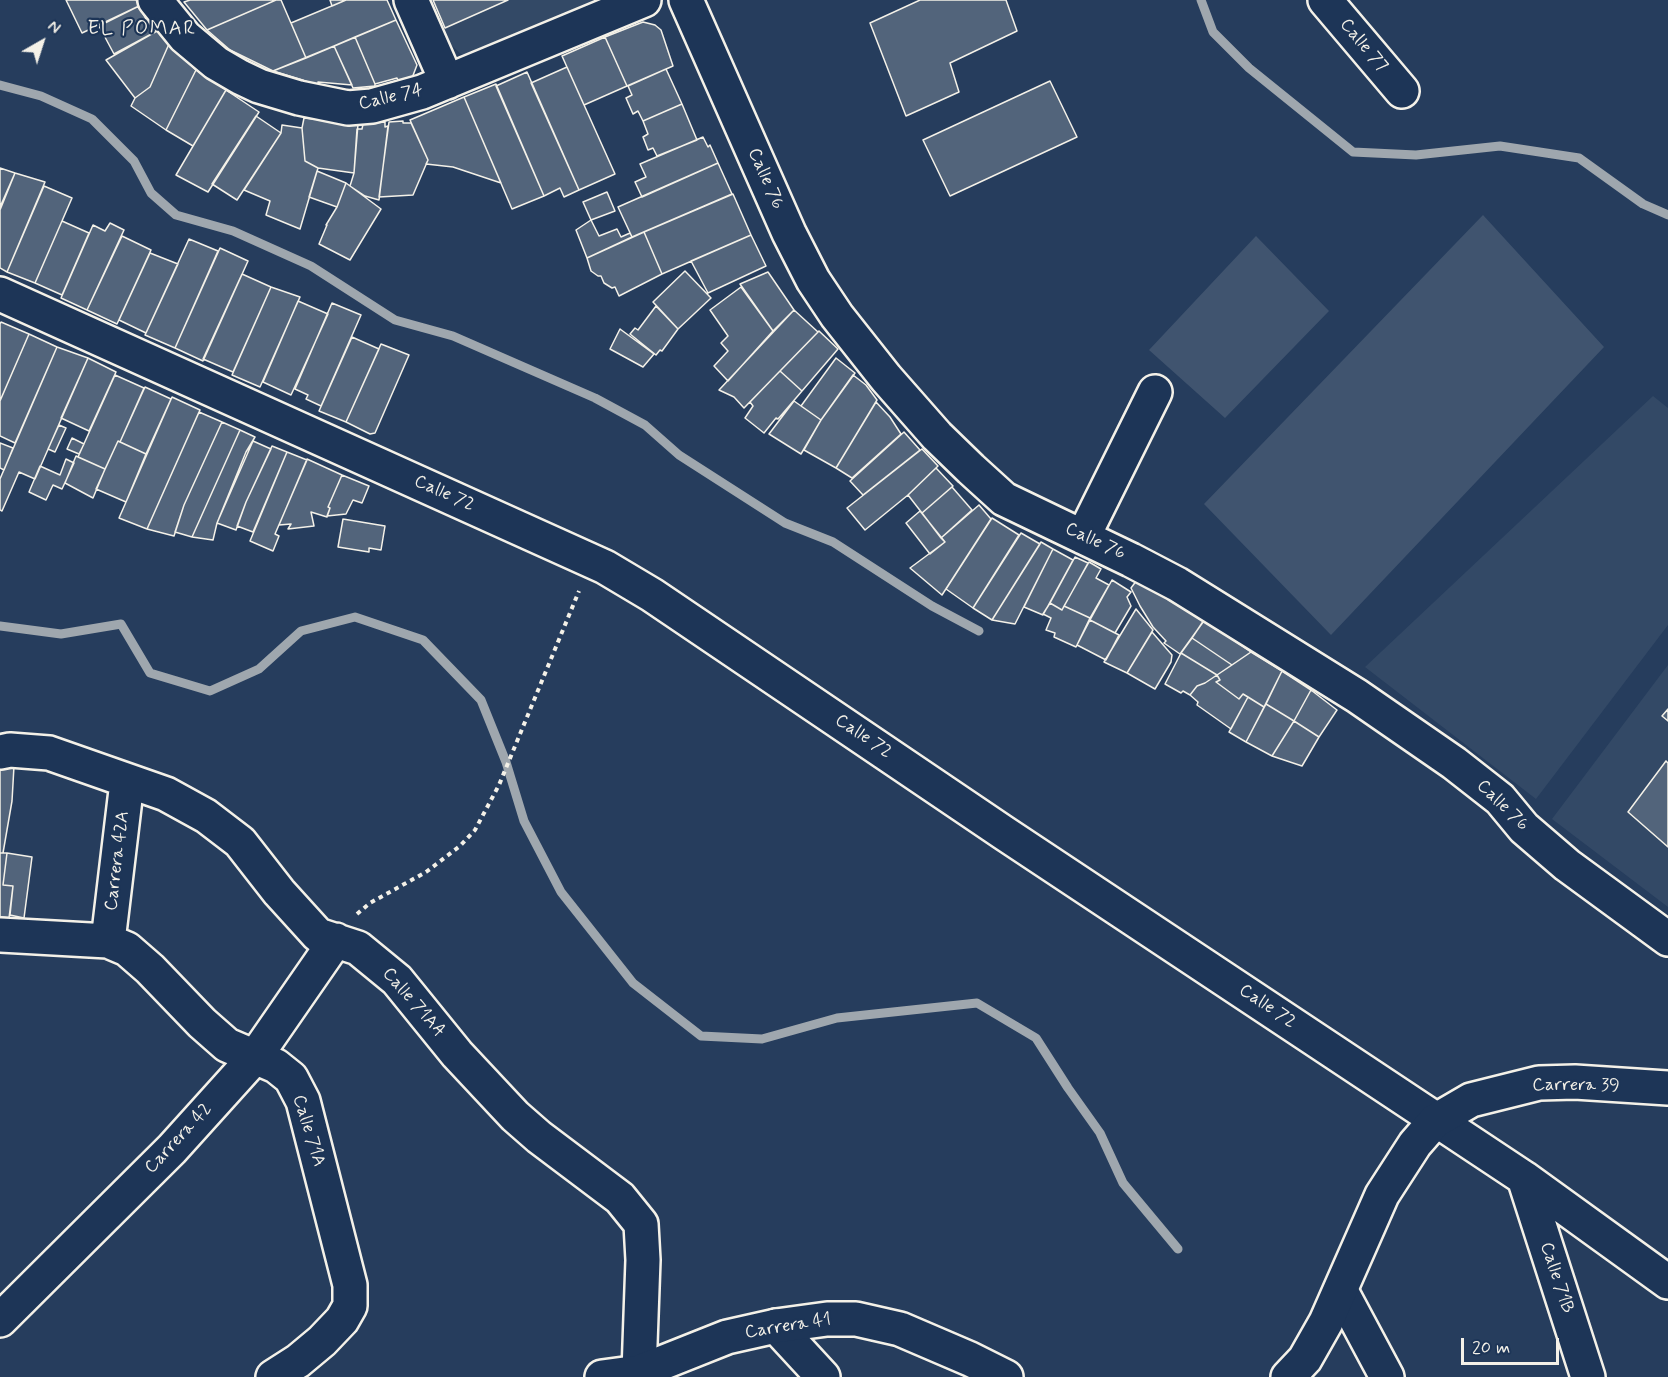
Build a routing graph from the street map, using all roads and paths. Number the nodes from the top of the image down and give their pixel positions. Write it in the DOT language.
graph roads {
  1 [pos="155,0"];
  2 [pos="411,0"];
  3 [pos="644,0"];
  4 [pos="686,0"];
  5 [pos="1325,0"];
  6 [pos="447,82"];
  7 [pos="1402,91"];
  8 [pos="0,294"];
  9 [pos="1155,392"];
  10 [pos="1083,537"];
  11 [pos="581,586"];
  12 [pos="0,752"];
  13 [pos="127,782"];
  14 [pos="0,934"];
  15 [pos="1668,939"];
  16 [pos="336,940"];
  17 [pos="108,941"];
  18 [pos="255,1057"];
  19 [pos="1668,1088"];
  20 [pos="1435,1121"];
  21 [pos="1524,1178"];
  22 [pos="1668,1282"];
  23 [pos="1341,1292"];
  24 [pos="0,1320"];
  25 [pos="776,1326"];
  26 [pos="639,1372"];
  27 [pos="273,1377"];
  28 [pos="602,1377"];
  29 [pos="823,1377"];
  30 [pos="1006,1377"];
  31 [pos="1288,1377"];
  32 [pos="1387,1377"];
  33 [pos="1588,1377"];
  1 -- 6 [label="street, Calle 74"];
  2 -- 6 [label="street"];
  3 -- 6 [label="street, Calle 74"];
  4 -- 10 [label="street, Calle 76"];
  5 -- 7 [label="street, Calle 77"];
  8 -- 20 [label="street, Calle 72"];
  9 -- 10 [label="street"];
  10 -- 15 [label="street, Calle 76"];
  11 -- 16 [label="path"];
  12 -- 13 [label="street, Calle 71AA"];
  13 -- 16 [label="street, Calle 71AA"];
  13 -- 17 [label="street, Carrera 42A"];
  14 -- 17 [label="street, Calle 71A"];
  16 -- 18 [label="street, Carrera 42"];
  16 -- 26 [label="street, Calle 71AA"];
  17 -- 18 [label="street, Calle 71A"];
  18 -- 24 [label="street, Carrera 42"];
  18 -- 27 [label="street, Calle 71A"];
  19 -- 20 [label="street, Carrera 39"];
  20 -- 21 [label="street, Calle 72"];
  20 -- 23 [label="street, Carrera 39"];
  21 -- 22 [label="street, Calle 72"];
  21 -- 33 [label="street, Calle 71B"];
  23 -- 31 [label="street, Carrera 39"];
  23 -- 32 [label="street"];
  25 -- 26 [label="street, Carrera 41"];
  25 -- 29 [label="street"];
  25 -- 30 [label="street, Carrera 41"];
  26 -- 28 [label="street, Carrera 41"];
}
